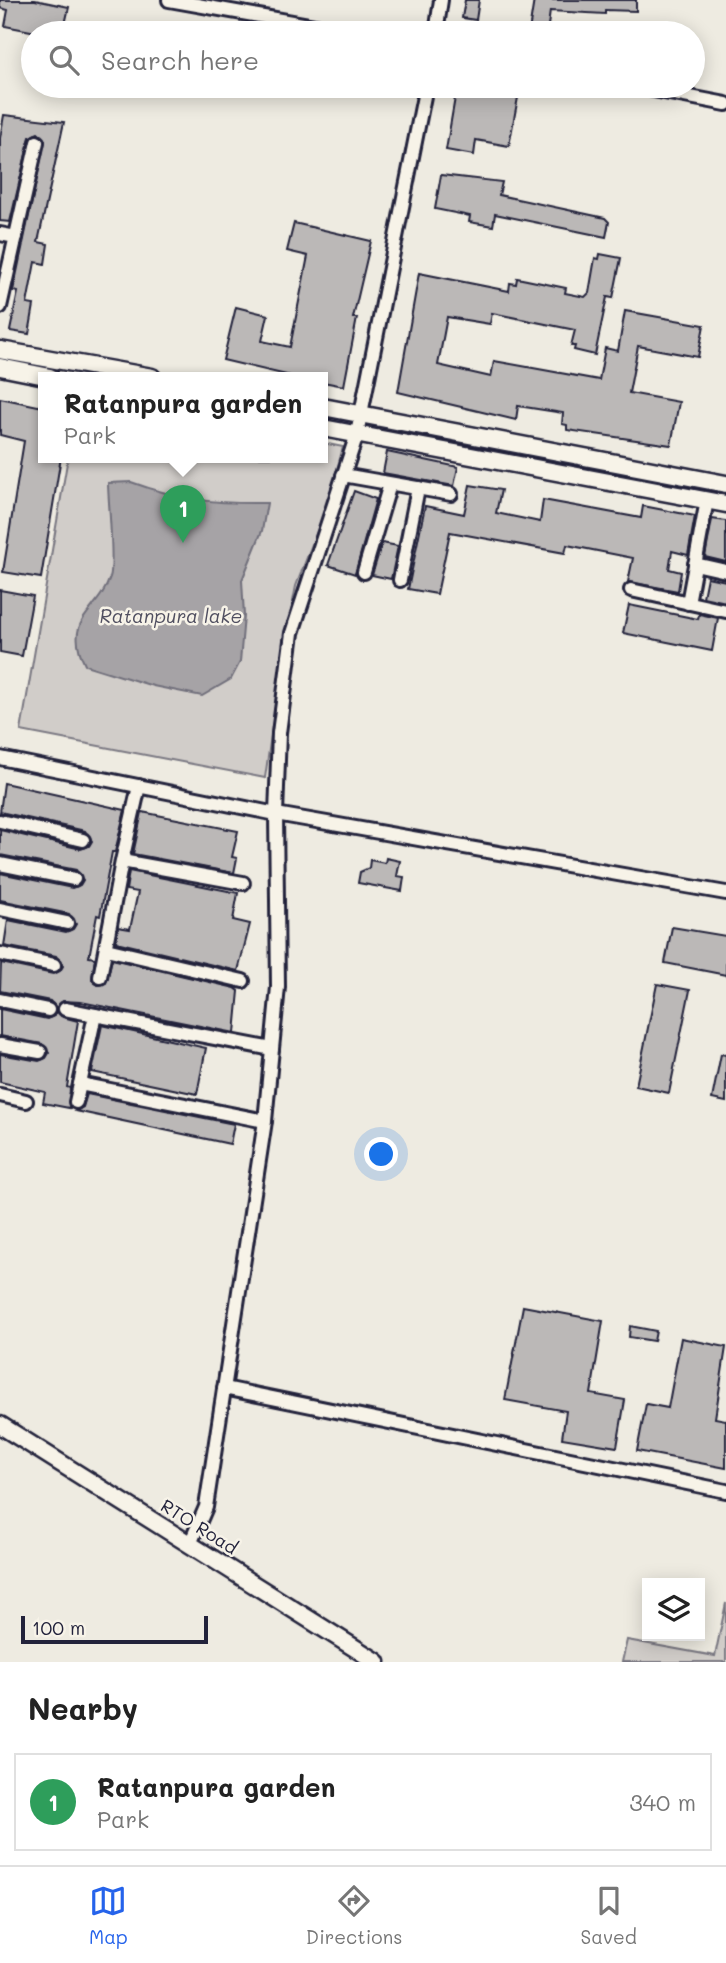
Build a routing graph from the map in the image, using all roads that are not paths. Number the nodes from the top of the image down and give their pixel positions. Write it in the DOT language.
graph roads {
  1 [pos="169,0"];
  2 [pos="441,0"];
  3 [pos="287,21"];
  4 [pos="438,21"];
  5 [pos="424,98"];
  6 [pos="695,98"];
  7 [pos="726,104"];
  8 [pos="37,142"];
  9 [pos="0,234"];
  10 [pos="16,237"];
  11 [pos="0,307"];
  12 [pos="0,350"];
  13 [pos="0,368"];
  14 [pos="124,372"];
  15 [pos="38,375"];
  16 [pos="328,408"];
  17 [pos="361,414"];
  18 [pos="328,429"];
  19 [pos="357,434"];
  20 [pos="343,475"];
  21 [pos="390,484"];
  22 [pos="726,484"];
  23 [pos="418,488"];
  24 [pos="451,494"];
  25 [pos="707,500"];
  26 [pos="726,504"];
  27 [pos="695,564"];
  28 [pos="726,571"];
  29 [pos="364,572"];
  30 [pos="400,580"];
  31 [pos="631,590"];
  32 [pos="688,603"];
  33 [pos="726,611"];
  34 [pos="0,758"];
  35 [pos="139,786"];
  36 [pos="276,814"];
  37 [pos="0,821"];
  38 [pos="83,840"];
  39 [pos="122,861"];
  40 [pos="0,864"];
  41 [pos="74,879"];
  42 [pos="243,883"];
  43 [pos="726,893"];
  44 [pos="0,909"];
  45 [pos="67,923"];
  46 [pos="106,949"];
  47 [pos="0,954"];
  48 [pos="54,965"];
  49 [pos="100,977"];
  50 [pos="243,981"];
  51 [pos="0,1000"];
  52 [pos="65,1009"];
  53 [pos="48,1010"];
  54 [pos="95,1015"];
  55 [pos="0,1045"];
  56 [pos="272,1049"];
  57 [pos="40,1052"];
  58 [pos="80,1084"];
  59 [pos="0,1095"];
  60 [pos="26,1101"];
  61 [pos="76,1102"];
  62 [pos="265,1121"];
  63 [pos="224,1388"];
  64 [pos="0,1425"];
  65 [pos="726,1491"];
  66 [pos="190,1544"];
  67 [pos="377,1662"];
  1 -- 3 [label="street"];
  2 -- 4 [label="street"];
  5 -- 17 [label="street"];
  6 -- 7 [label="street"];
  8 -- 10 [label="street"];
  9 -- 10 [label="street"];
  10 -- 11 [label="street"];
  12 -- 14 [label="street"];
  13 -- 15 [label="street"];
  16 -- 17 [label="street"];
  17 -- 19 [label="street"];
  17 -- 22 [label="street"];
  18 -- 19 [label="street"];
  19 -- 20 [label="street"];
  19 -- 25 [label="street"];
  20 -- 21 [label="street"];
  20 -- 36 [label="street"];
  21 -- 23 [label="street"];
  21 -- 29 [label="street"];
  23 -- 24 [label="street"];
  23 -- 30 [label="street"];
  25 -- 26 [label="street"];
  25 -- 27 [label="street"];
  27 -- 28 [label="street"];
  27 -- 32 [label="street"];
  31 -- 32 [label="street"];
  32 -- 33 [label="street"];
  34 -- 35 [label="street"];
  35 -- 36 [label="street"];
  35 -- 39 [label="street"];
  36 -- 43 [label="street"];
  36 -- 56 [label="street"];
  37 -- 38 [label="street"];
  39 -- 42 [label="street"];
  39 -- 46 [label="street"];
  40 -- 41 [label="street"];
  44 -- 45 [label="street"];
  46 -- 49 [label="street"];
  46 -- 50 [label="street"];
  47 -- 48 [label="street"];
  51 -- 53 [label="street"];
  52 -- 54 [label="street"];
  54 -- 56 [label="street"];
  54 -- 58 [label="street"];
  55 -- 57 [label="street"];
  56 -- 62 [label="street"];
  58 -- 61 [label="street"];
  58 -- 62 [label="street"];
  59 -- 60 [label="street"];
  62 -- 63 [label="street"];
  63 -- 65 [label="street"];
  63 -- 66 [label="street"];
  64 -- 66 [label="street, RTO Road"];
  66 -- 67 [label="street, RTO Road"];
}
